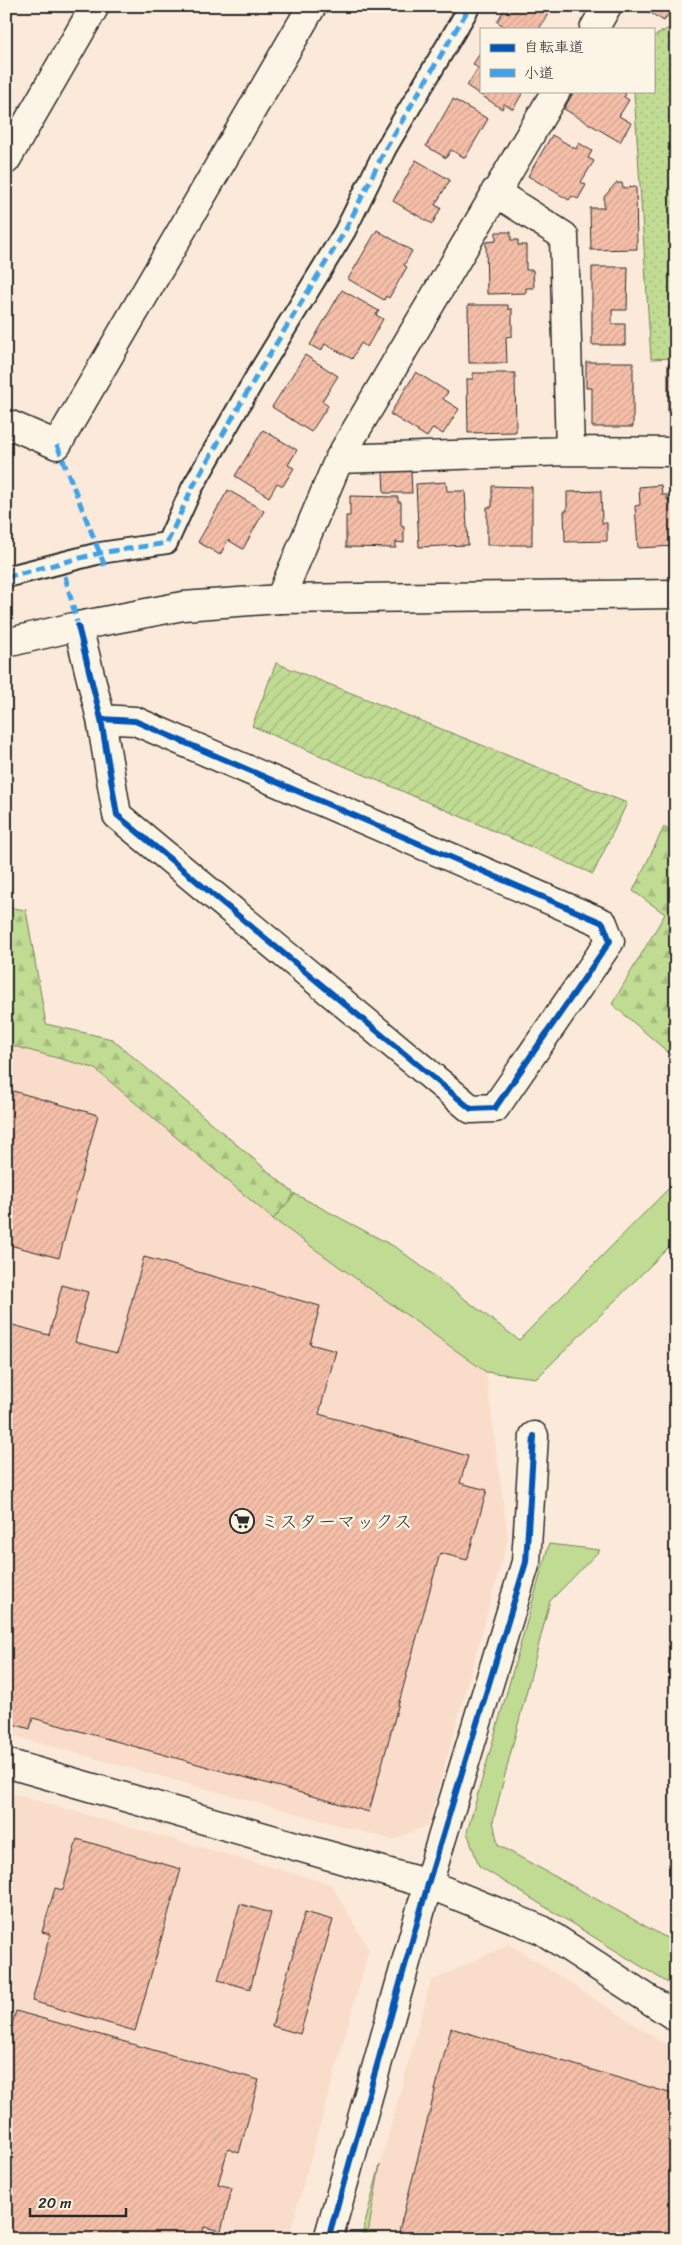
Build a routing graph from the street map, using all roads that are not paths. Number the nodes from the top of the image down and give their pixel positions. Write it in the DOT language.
graph roads {
  1 [pos="95,6"];
  2 [pos="312,6"];
  3 [pos="470,6"];
  4 [pos="607,6"];
  5 [pos="595,28"];
  6 [pos="555,92"];
  7 [pos="6,160"];
  8 [pos="495,192"];
  9 [pos="6,423"];
  10 [pos="570,451"];
  11 [pos="676,452"];
  12 [pos="338,459"];
  13 [pos="6,577"];
  14 [pos="676,594"];
  15 [pos="280,599"];
  16 [pos="78,626"];
  17 [pos="6,643"];
  18 [pos="101,719"];
  19 [pos="534,1436"];
  20 [pos="6,1763"];
  21 [pos="428,1884"];
  22 [pos="676,2018"];
  23 [pos="328,2239"];
  1 -- 7 [label="street"];
  2 -- 9 [label="street"];
  3 -- 13 [label="street"];
  4 -- 5 [label="street"];
  6 -- 8 [label="street"];
  8 -- 10 [label="street"];
  8 -- 12 [label="street"];
  10 -- 11 [label="street"];
  10 -- 12 [label="street"];
  12 -- 15 [label="street"];
  14 -- 15 [label="street"];
  15 -- 16 [label="street"];
  16 -- 17 [label="street"];
  16 -- 18 [label="street"];
  18 -- 18 [label="street"];
  19 -- 21 [label="street"];
  20 -- 21 [label="street"];
  21 -- 22 [label="street"];
  21 -- 23 [label="street"];
}
